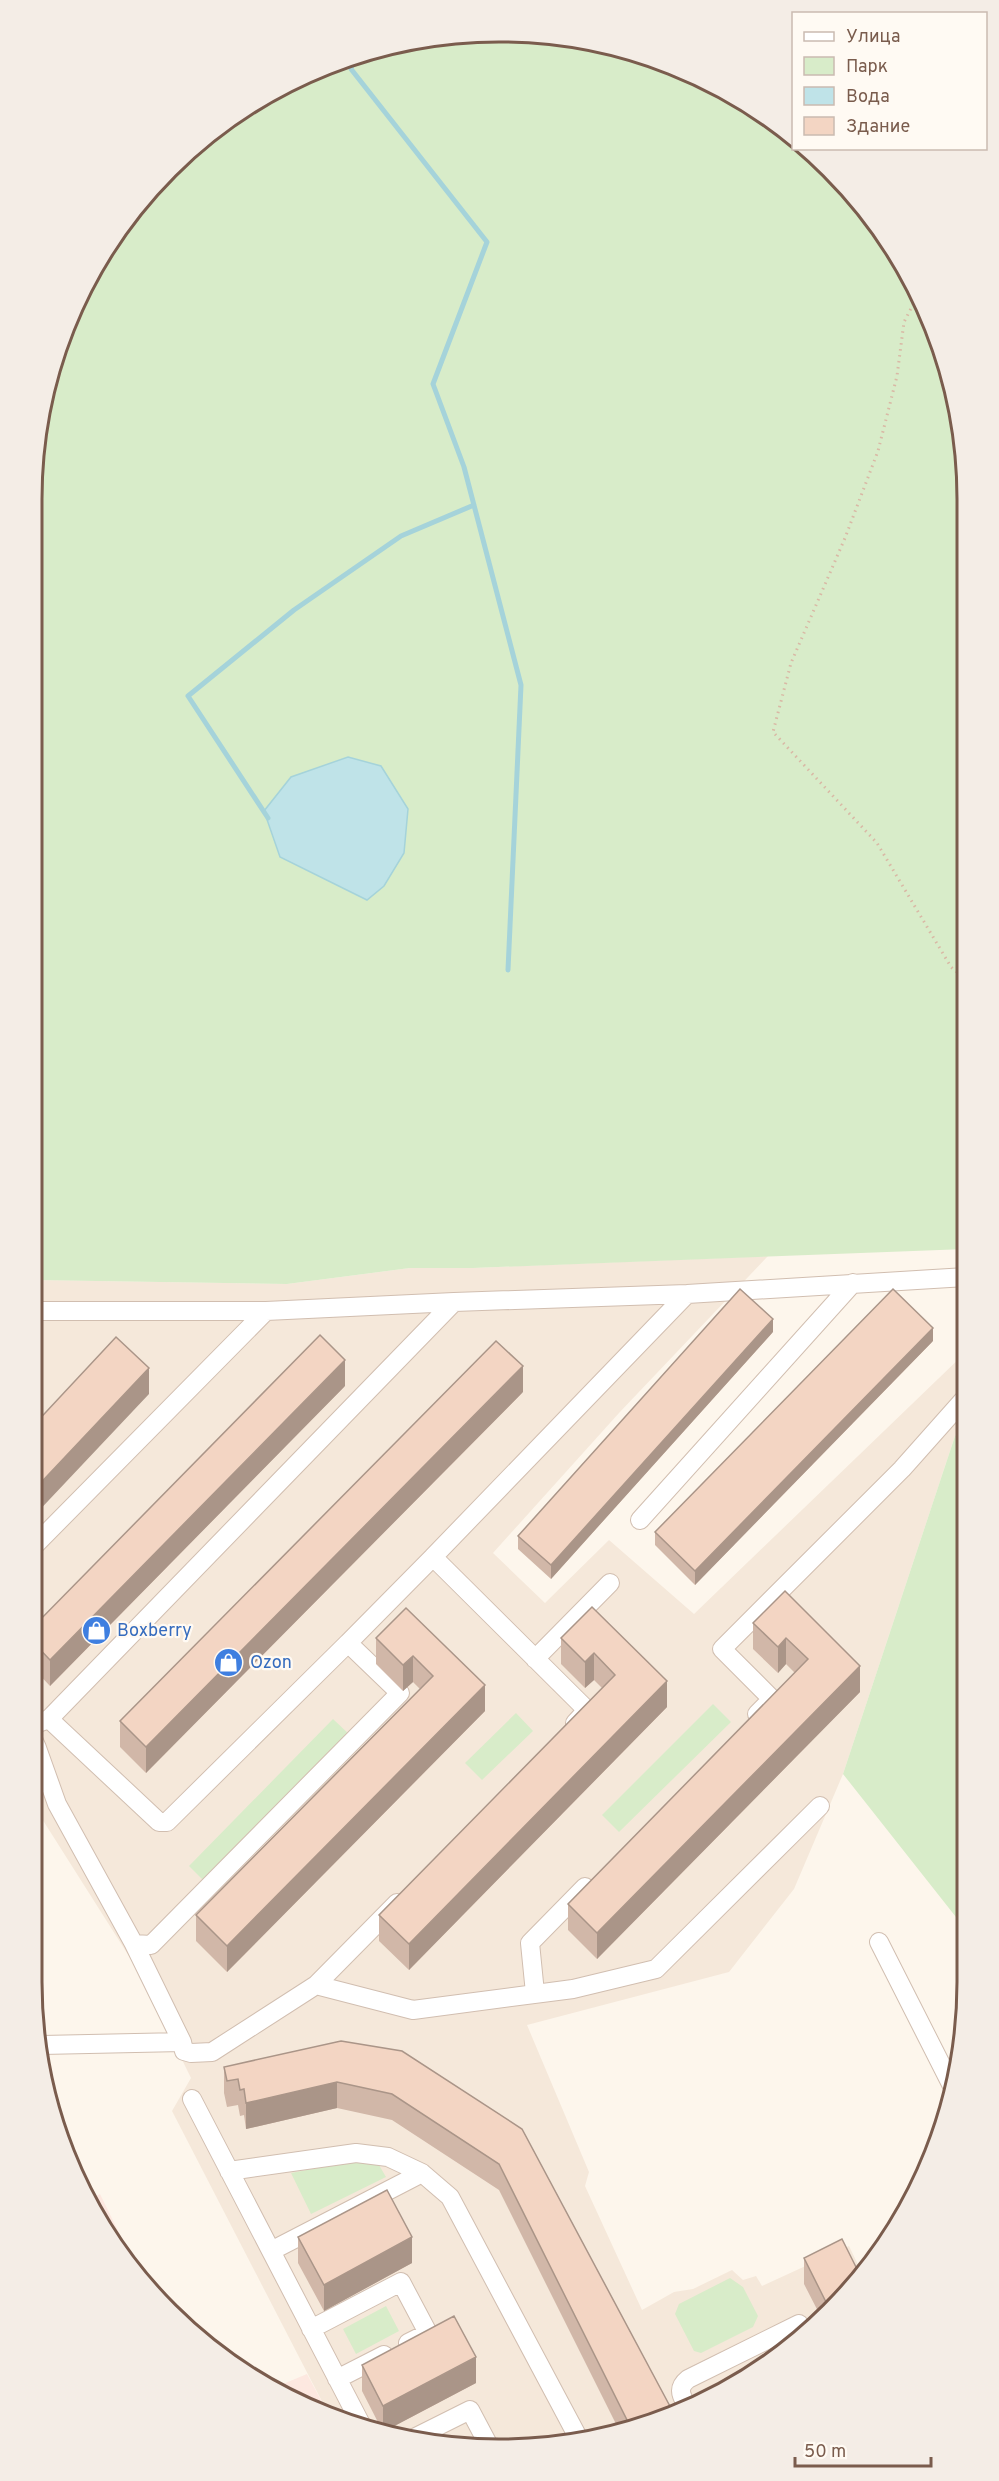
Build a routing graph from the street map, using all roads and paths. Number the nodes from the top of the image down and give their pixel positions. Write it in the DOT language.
graph roads {
  1 [pos="913,305"];
  2 [pos="957,972"];
  3 [pos="957,1277"];
  4 [pos="853,1283"];
  5 [pos="687,1294"];
  6 [pos="454,1302"];
  7 [pos="42,1311"];
  8 [pos="266,1311"];
  9 [pos="957,1407"];
  10 [pos="640,1520"];
  11 [pos="42,1538"];
  12 [pos="433,1557"];
  13 [pos="610,1583"];
  14 [pos="348,1643"];
  15 [pos="535,1659"];
  16 [pos="42,1720"];
  17 [pos="42,1724"];
  18 [pos="747,1724"];
  19 [pos="563,1736"];
  20 [pos="42,1762"];
  21 [pos="820,1806"];
  22 [pos="597,1875"];
  23 [pos="413,1886"];
  24 [pos="879,1942"];
  25 [pos="134,1944"];
  26 [pos="316,1985"];
  27 [pos="536,1993"];
  28 [pos="182,2042"];
  29 [pos="46,2044"];
  30 [pos="947,2076"];
  31 [pos="192,2099"];
  32 [pos="229,2171"];
  33 [pos="422,2173"];
  34 [pos="271,2251"];
  35 [pos="799,2324"];
  36 [pos="311,2329"];
  37 [pos="338,2379"];
  38 [pos="685,2400"];
  39 [pos="357,2416"];
  40 [pos="425,2432"];
  41 [pos="575,2432"];
  42 [pos="485,2439"];
  1 -- 2 [label="path"];
  3 -- 4 [label="lane"];
  4 -- 5 [label="lane"];
  4 -- 10 [label="lane"];
  5 -- 6 [label="lane"];
  5 -- 12 [label="lane"];
  6 -- 8 [label="lane"];
  6 -- 16 [label="lane"];
  7 -- 8 [label="lane"];
  8 -- 11 [label="lane"];
  9 -- 18 [label="lane"];
  12 -- 14 [label="lane"];
  12 -- 15 [label="lane"];
  13 -- 15 [label="lane"];
  14 -- 17 [label="lane"];
  14 -- 25 [label="lane"];
  15 -- 19 [label="lane"];
  20 -- 25 [label="lane"];
  21 -- 27 [label="lane"];
  22 -- 27 [label="lane"];
  23 -- 26 [label="lane"];
  24 -- 30 [label="lane"];
  25 -- 28 [label="lane"];
  26 -- 27 [label="lane"];
  26 -- 28 [label="lane"];
  28 -- 29 [label="lane"];
  31 -- 32 [label="lane"];
  32 -- 33 [label="lane"];
  32 -- 34 [label="lane"];
  33 -- 34 [label="lane"];
  33 -- 41 [label="lane"];
  34 -- 36 [label="lane"];
  35 -- 38 [label="lane"];
  36 -- 37 [label="lane"];
  36 -- 37 [label="lane"];
  37 -- 39 [label="lane"];
  40 -- 42 [label="lane"];
}
